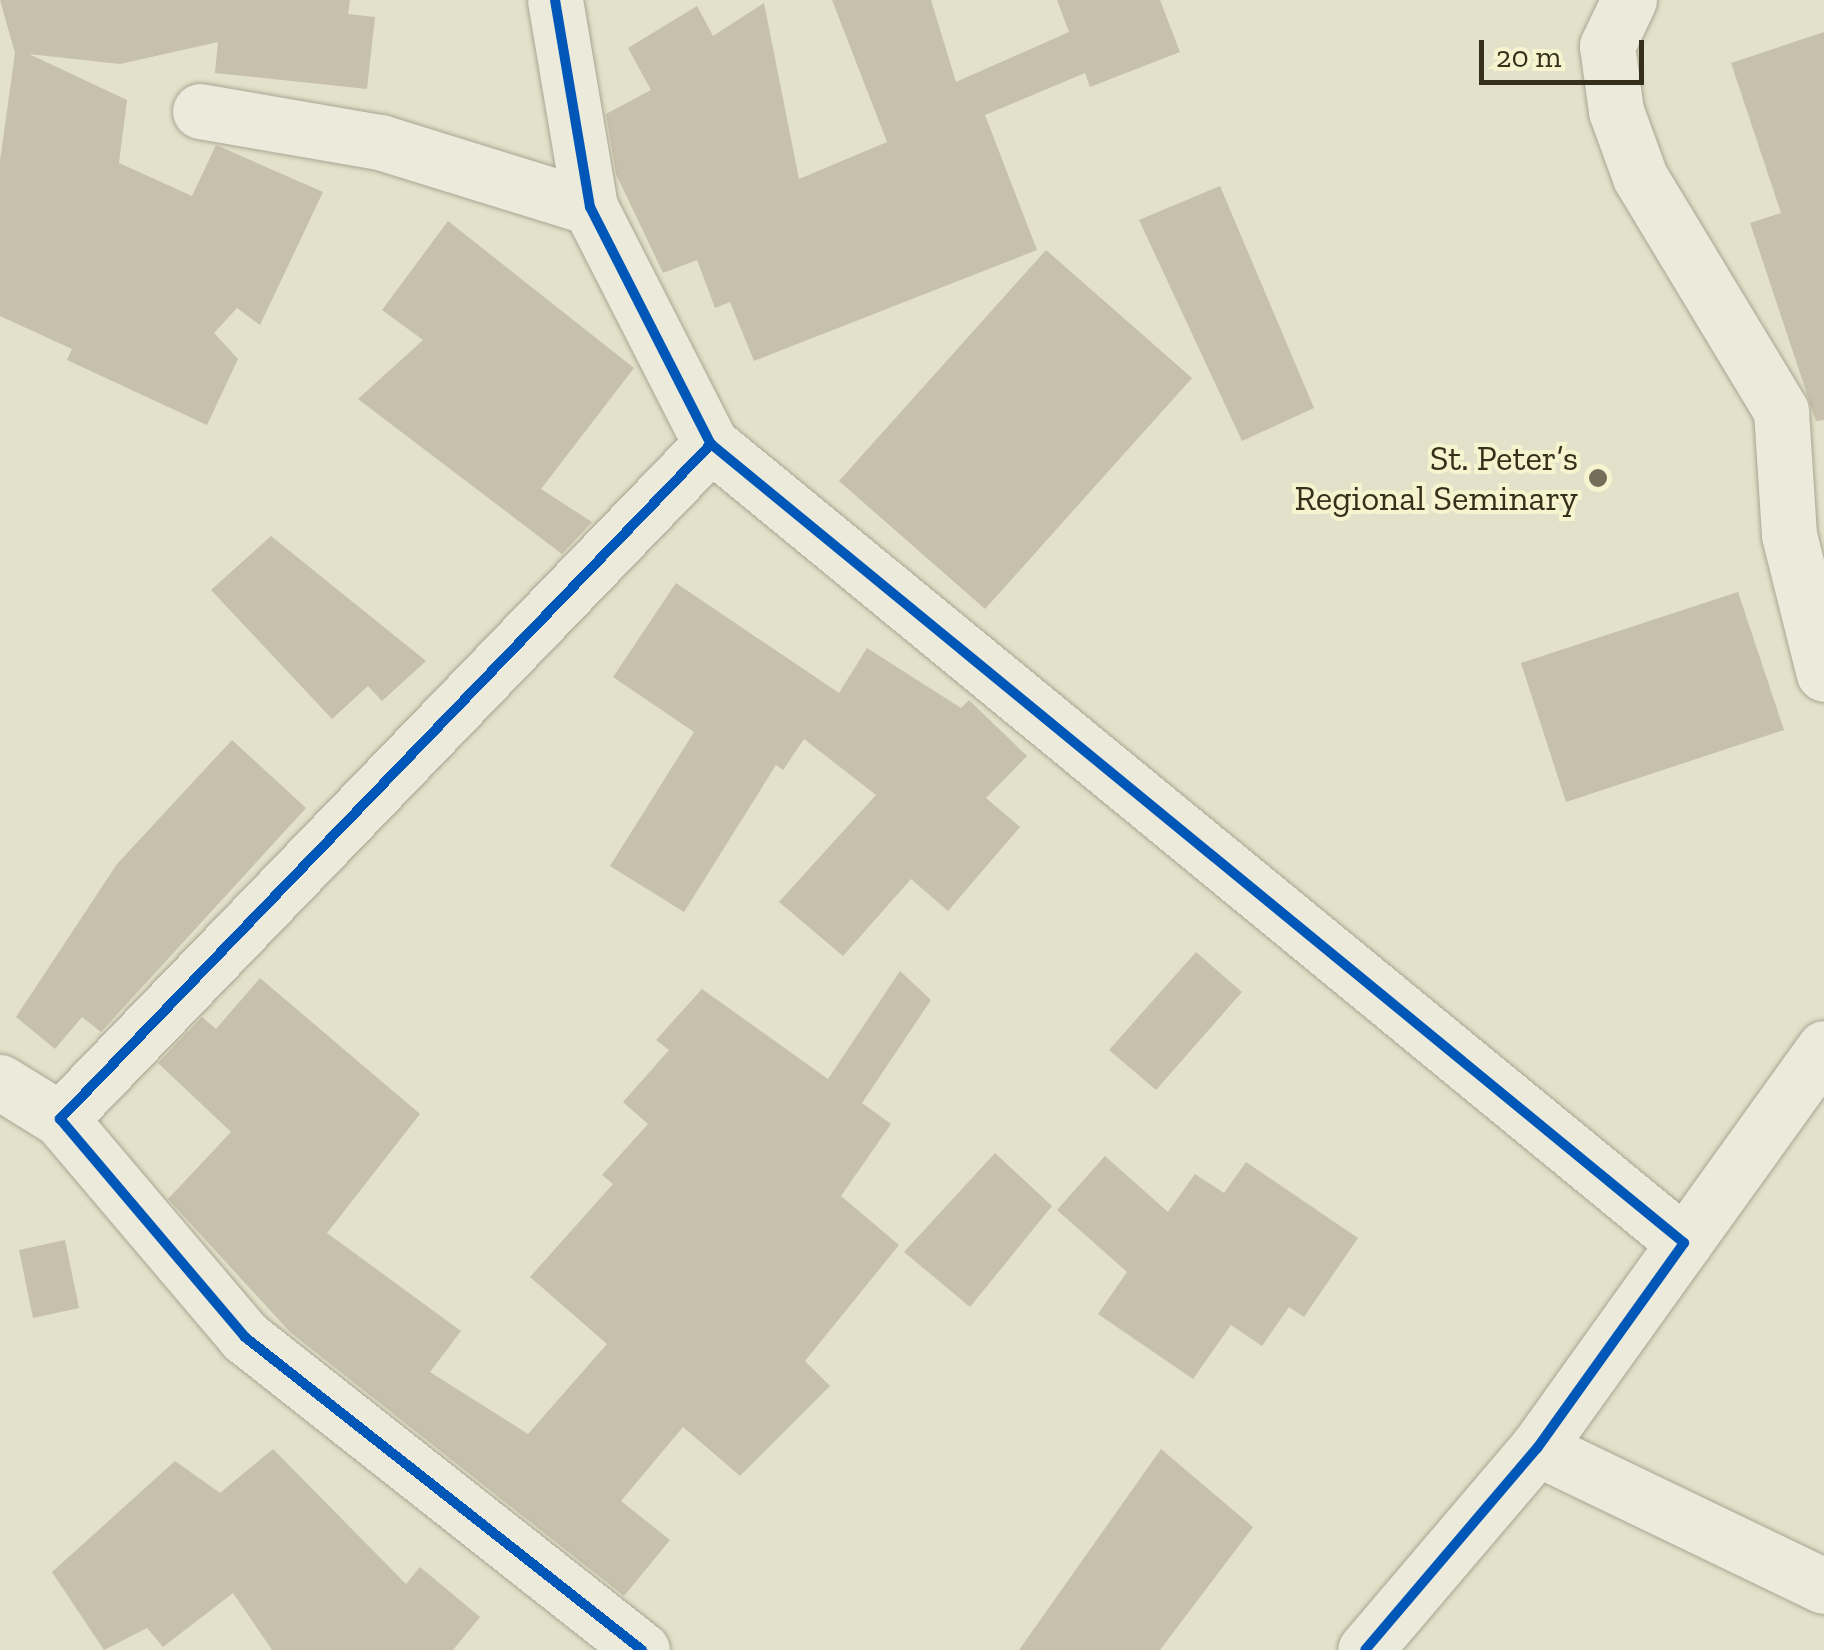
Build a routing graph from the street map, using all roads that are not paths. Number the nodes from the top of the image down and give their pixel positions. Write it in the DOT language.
graph roads {
  1 [pos="555,0"];
  2 [pos="1629,0"];
  3 [pos="200,111"];
  4 [pos="590,206"];
  5 [pos="711,444"];
  6 [pos="1824,674"];
  7 [pos="1824,1048"];
  8 [pos="0,1082"];
  9 [pos="60,1119"];
  10 [pos="1684,1243"];
  11 [pos="1537,1448"];
  12 [pos="1824,1586"];
  13 [pos="642,1650"];
  14 [pos="1365,1650"];
  1 -- 4 [label="street"];
  2 -- 6 [label="street"];
  3 -- 4 [label="street"];
  4 -- 5 [label="street"];
  5 -- 9 [label="street"];
  5 -- 10 [label="street"];
  7 -- 10 [label="street"];
  8 -- 9 [label="street"];
  9 -- 13 [label="street"];
  10 -- 11 [label="street"];
  11 -- 12 [label="street"];
  11 -- 14 [label="street"];
}
